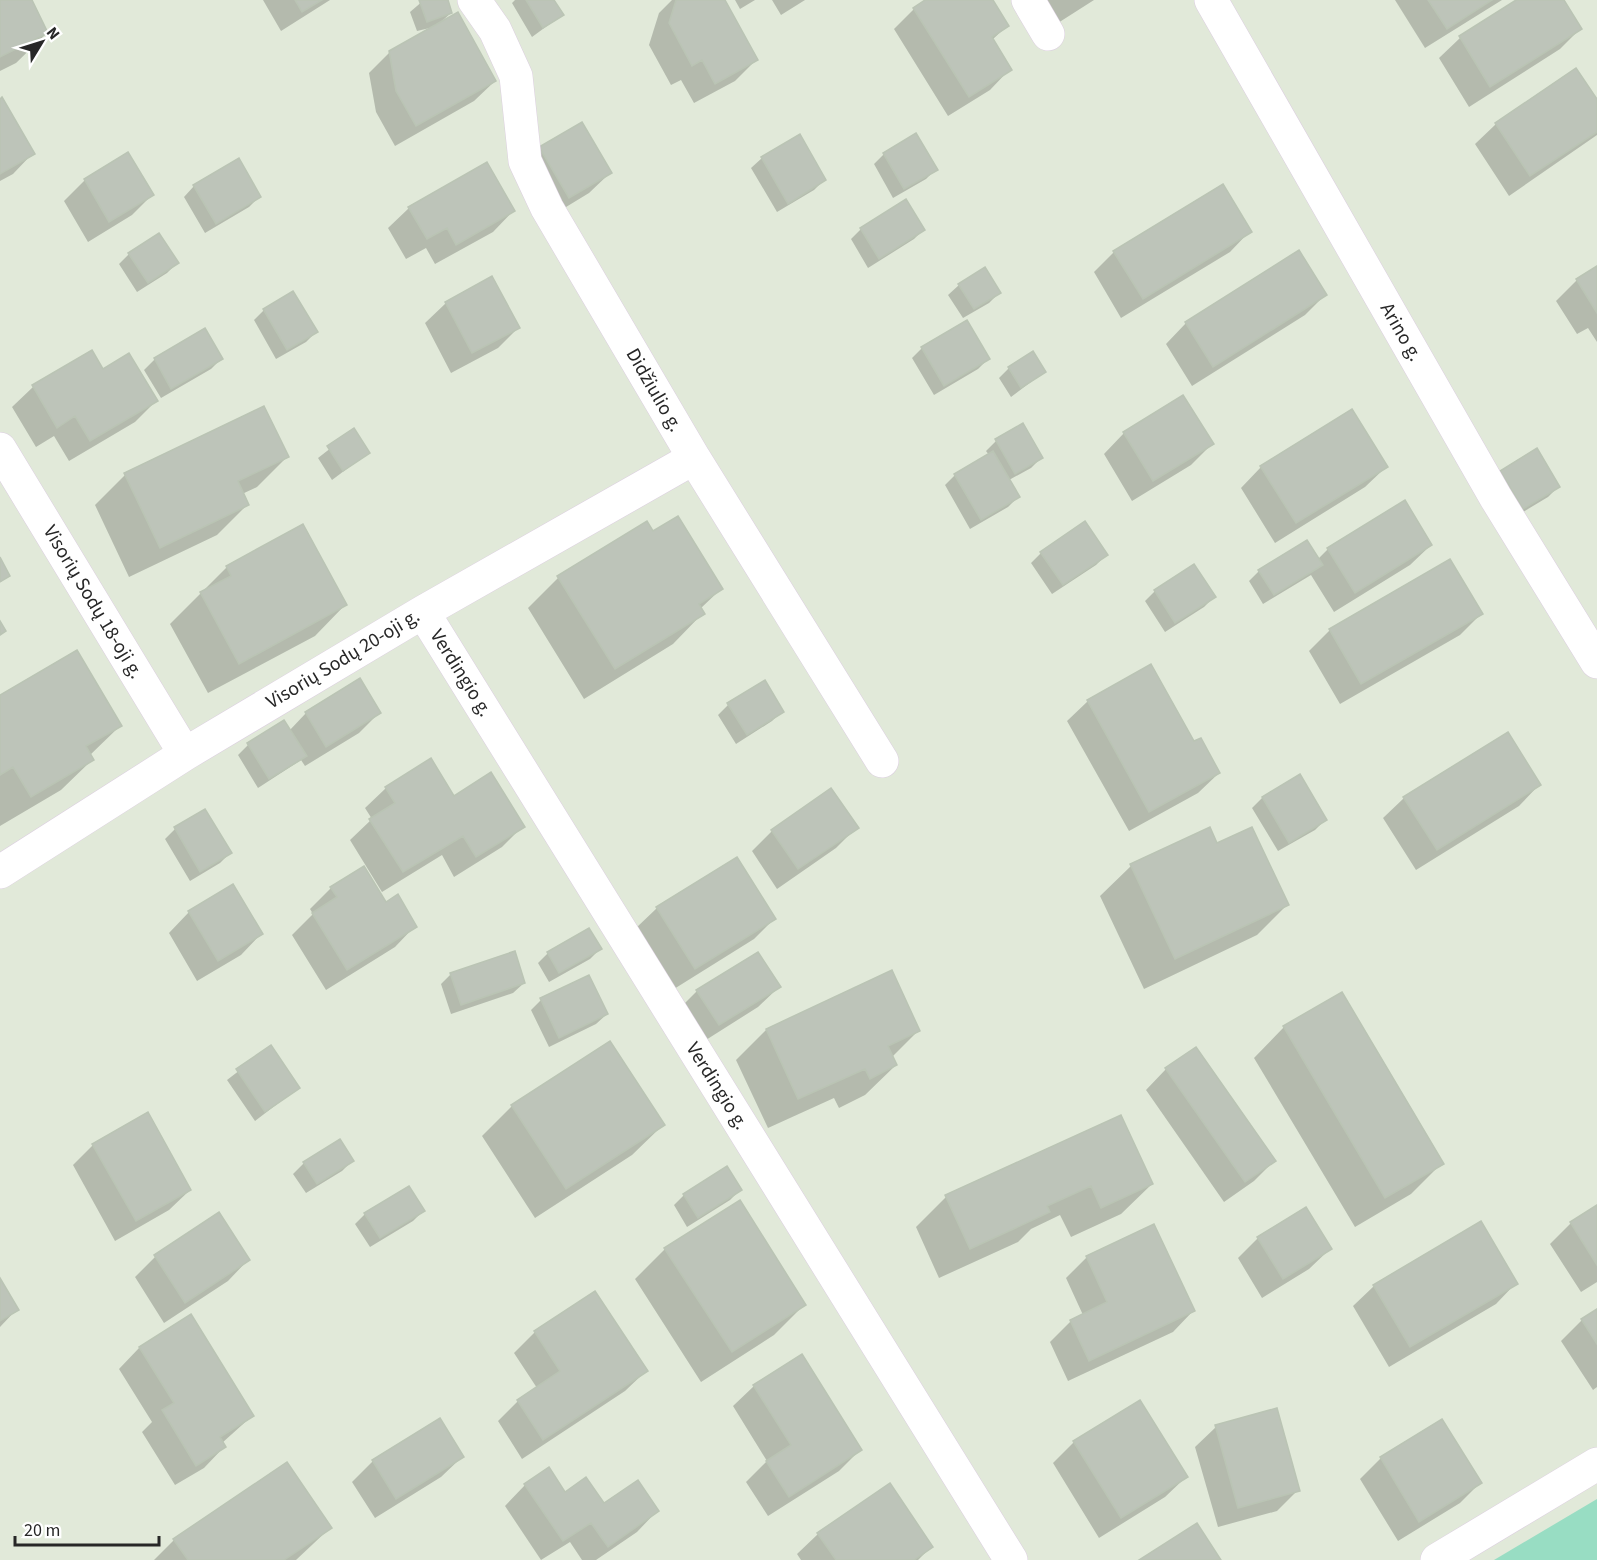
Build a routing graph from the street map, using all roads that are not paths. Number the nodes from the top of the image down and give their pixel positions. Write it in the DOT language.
graph roads {
  1 [pos="474,0"];
  2 [pos="1028,0"];
  3 [pos="1211,0"];
  4 [pos="1048,34"];
  5 [pos="0,449"];
  6 [pos="694,458"];
  7 [pos="423,612"];
  8 [pos="1597,662"];
  9 [pos="185,754"];
  10 [pos="882,761"];
  11 [pos="0,872"];
  12 [pos="1597,1464"];
  13 [pos="1011,1560"];
  14 [pos="1437,1560"];
  1 -- 6 [label="street, Didžiulio g."];
  2 -- 4 [label="street"];
  3 -- 8 [label="street, Arino g."];
  5 -- 9 [label="street, Visorių Sodų 18-oji g."];
  6 -- 7 [label="street, Visorių Sodų 20-oji g."];
  6 -- 10 [label="street, Didžiulio g."];
  7 -- 9 [label="street, Visorių Sodų 20-oji g."];
  7 -- 13 [label="street, Verdingio g."];
  9 -- 11 [label="street, Visorių Sodų 20-oji g."];
  12 -- 14 [label="street"];
}
